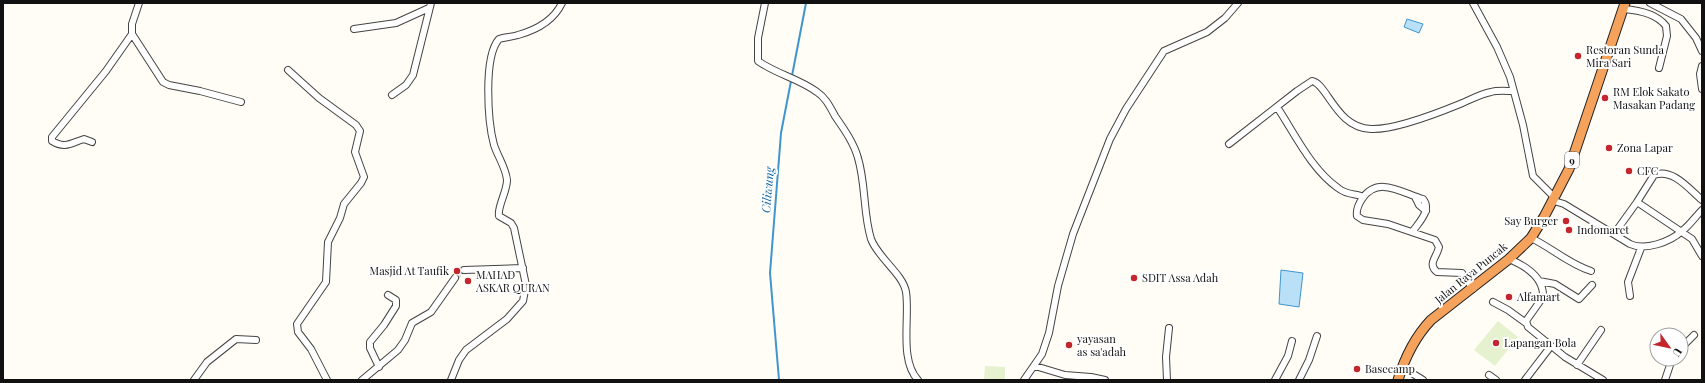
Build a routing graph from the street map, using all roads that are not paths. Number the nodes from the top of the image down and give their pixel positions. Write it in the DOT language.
graph roads {
  1 [pos="139,3"];
  2 [pos="562,3"];
  3 [pos="765,3"];
  4 [pos="1238,3"];
  5 [pos="1473,3"];
  6 [pos="1650,3"];
  7 [pos="430,5"];
  8 [pos="1624,6"];
  9 [pos="354,28"];
  10 [pos="132,34"];
  11 [pos="1702,51"];
  12 [pos="1702,66"];
  13 [pos="1659,68"];
  14 [pos="288,70"];
  15 [pos="1702,89"];
  16 [pos="1512,91"];
  17 [pos="392,96"];
  18 [pos="241,102"];
  19 [pos="1277,107"];
  20 [pos="92,142"];
  21 [pos="1229,144"];
  22 [pos="1364,197"];
  23 [pos="1702,200"];
  24 [pos="1554,201"];
  25 [pos="1637,202"];
  26 [pos="1702,210"];
  27 [pos="1413,231"];
  28 [pos="1682,232"];
  29 [pos="1614,234"];
  30 [pos="1531,238"];
  31 [pos="1641,248"];
  32 [pos="1702,256"];
  33 [pos="1509,259"];
  34 [pos="522,268"];
  35 [pos="464,270"];
  36 [pos="1591,272"];
  37 [pos="455,278"];
  38 [pos="1540,281"];
  39 [pos="1592,285"];
  40 [pos="1473,289"];
  41 [pos="388,295"];
  42 [pos="1630,296"];
  43 [pos="1493,302"];
  44 [pos="1526,323"];
  45 [pos="1169,328"];
  46 [pos="1601,330"];
  47 [pos="1694,335"];
  48 [pos="1317,336"];
  49 [pos="256,340"];
  50 [pos="1689,340"];
  51 [pos="1292,341"];
  52 [pos="1551,346"];
  53 [pos="1577,365"];
  54 [pos="1035,366"];
  55 [pos="379,367"];
  56 [pos="1402,367"];
  57 [pos="1669,367"];
  58 [pos="1489,375"];
  59 [pos="194,380"];
  60 [pos="327,380"];
  61 [pos="362,380"];
  62 [pos="451,380"];
  63 [pos="918,380"];
  64 [pos="1024,380"];
  65 [pos="1105,380"];
  66 [pos="1167,380"];
  67 [pos="1275,380"];
  68 [pos="1299,380"];
  69 [pos="1398,380"];
  70 [pos="1423,380"];
  71 [pos="1496,380"];
  72 [pos="1526,380"];
  73 [pos="1601,380"];
  74 [pos="1665,380"];
  1 -- 10 [label="street"];
  2 -- 34 [label="street"];
  3 -- 63 [label="street"];
  4 -- 54 [label="street"];
  5 -- 16 [label="street"];
  6 -- 11 [label="street"];
  7 -- 9 [label="street"];
  7 -- 17 [label="street"];
  8 -- 13 [label="street"];
  8 -- 24 [label="highway, Jalan Raya Puncak / 9"];
  10 -- 18 [label="street"];
  10 -- 20 [label="street"];
  12 -- 15 [label="street"];
  14 -- 60 [label="street"];
  16 -- 19 [label="street"];
  16 -- 24 [label="street"];
  19 -- 21 [label="street"];
  19 -- 22 [label="street"];
  22 -- 27 [label="street"];
  22 -- 27 [label="street"];
  23 -- 25 [label="street"];
  24 -- 29 [label="street"];
  24 -- 30 [label="highway, Jalan Raya Puncak / 9"];
  25 -- 28 [label="street"];
  25 -- 29 [label="street"];
  26 -- 28 [label="street"];
  27 -- 40 [label="street"];
  28 -- 31 [label="street"];
  28 -- 32 [label="street"];
  29 -- 31 [label="street"];
  30 -- 33 [label="highway, Jalan Raya Puncak / 9"];
  30 -- 36 [label="street"];
  31 -- 42 [label="street"];
  33 -- 38 [label="street"];
  33 -- 40 [label="highway, Jalan Raya Puncak / 9"];
  34 -- 35 [label="street"];
  34 -- 62 [label="street"];
  37 -- 55 [label="street"];
  38 -- 39 [label="street"];
  38 -- 44 [label="street"];
  40 -- 56 [label="highway, Jalan Raya Puncak / 9"];
  41 -- 55 [label="street"];
  43 -- 44 [label="street"];
  44 -- 52 [label="street"];
  45 -- 66 [label="street"];
  46 -- 53 [label="street"];
  47 -- 50 [label="street"];
  48 -- 68 [label="street"];
  49 -- 59 [label="street"];
  51 -- 67 [label="street"];
  52 -- 53 [label="street"];
  52 -- 72 [label="street"];
  53 -- 73 [label="street"];
  54 -- 64 [label="street"];
  54 -- 65 [label="street"];
  55 -- 61 [label="street"];
  56 -- 69 [label="highway, Jalan Raya Puncak / 9"];
  56 -- 70 [label="street"];
  57 -- 74 [label="street"];
  58 -- 71 [label="street"];
}
